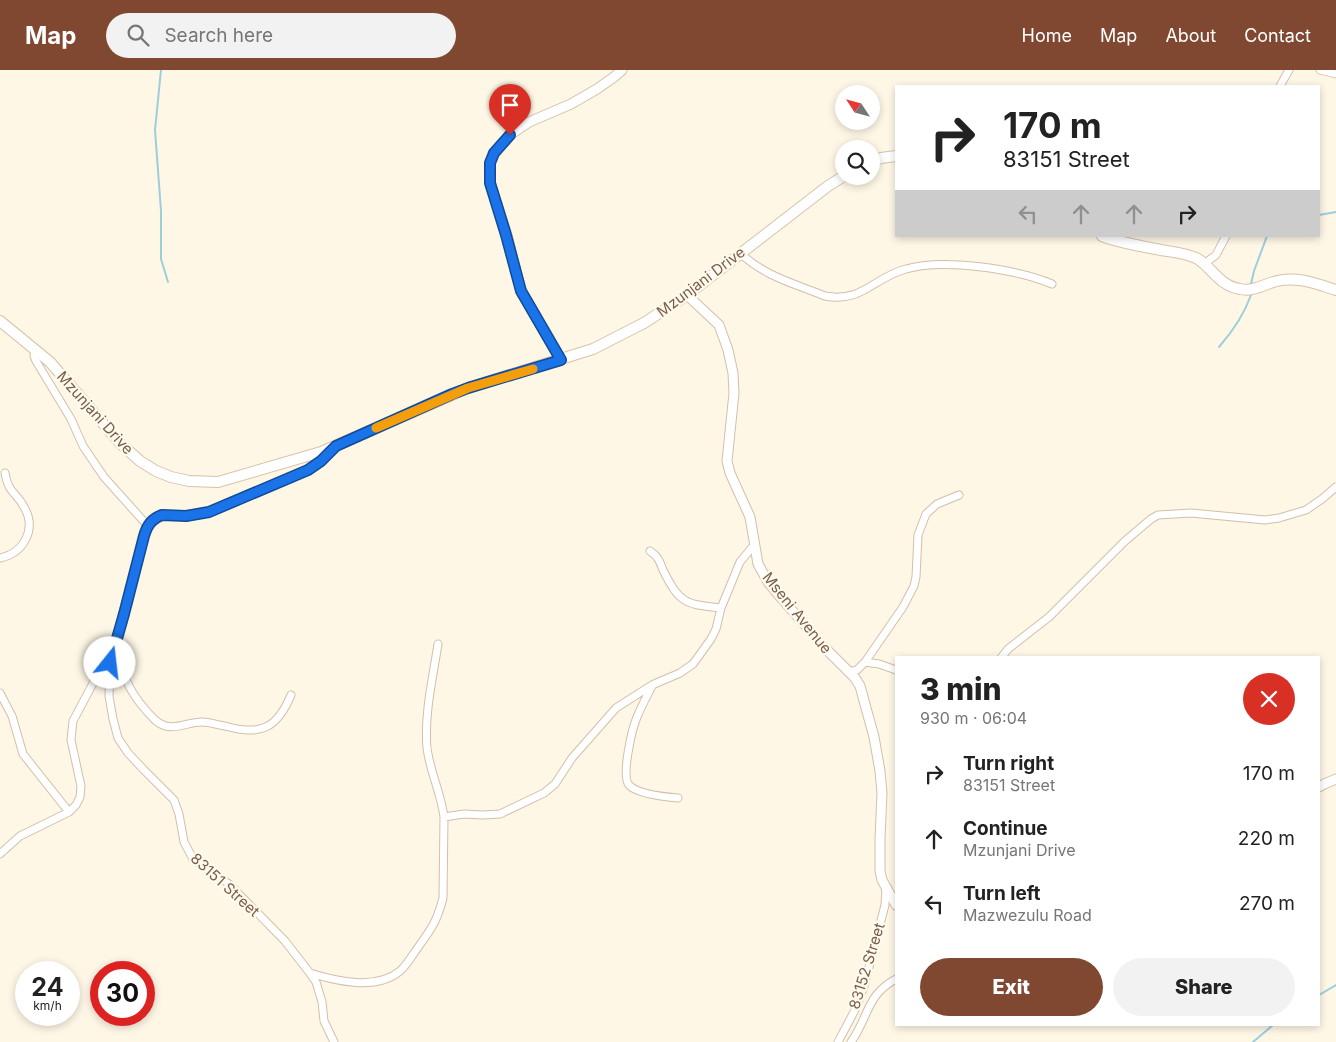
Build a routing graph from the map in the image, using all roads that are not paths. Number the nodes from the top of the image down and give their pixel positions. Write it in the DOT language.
graph roads {
  1 [pos="622,70"];
  2 [pos="1289,70"];
  3 [pos="1320,70"];
  4 [pos="1336,74"];
  5 [pos="1281,85"];
  6 [pos="895,156"];
  7 [pos="880,158"];
  8 [pos="835,182"];
  9 [pos="1105,237"];
  10 [pos="1225,237"];
  11 [pos="740,253"];
  12 [pos="1204,264"];
  13 [pos="1052,284"];
  14 [pos="1336,290"];
  15 [pos="687,295"];
  16 [pos="0,320"];
  17 [pos="35,349"];
  18 [pos="561,360"];
  19 [pos="336,446"];
  20 [pos="5,473"];
  21 [pos="1336,487"];
  22 [pos="959,495"];
  23 [pos="147,525"];
  24 [pos="754,544"];
  25 [pos="650,551"];
  26 [pos="0,558"];
  27 [pos="721,608"];
  28 [pos="115,644"];
  29 [pos="438,644"];
  30 [pos="1003,656"];
  31 [pos="865,662"];
  32 [pos="895,670"];
  33 [pos="848,672"];
  34 [pos="652,685"];
  35 [pos="0,692"];
  36 [pos="291,695"];
  37 [pos="1336,779"];
  38 [pos="1320,786"];
  39 [pos="678,798"];
  40 [pos="69,812"];
  41 [pos="444,817"];
  42 [pos="0,854"];
  43 [pos="886,887"];
  44 [pos="895,903"];
  45 [pos="309,972"];
  46 [pos="895,980"];
  47 [pos="334,1042"];
  48 [pos="838,1042"];
  49 [pos="851,1042"];
  1 -- 18 [label="street"];
  2 -- 5 [label="street"];
  3 -- 4 [label="street"];
  6 -- 7 [label="main road"];
  8 -- 11 [label="main road, Mzunjani Drive"];
  9 -- 12 [label="main road"];
  10 -- 12 [label="street"];
  11 -- 13 [label="street"];
  11 -- 15 [label="main road, Mzunjani Drive"];
  12 -- 14 [label="main road"];
  15 -- 18 [label="main road, Mzunjani Drive"];
  15 -- 24 [label="street, Mseni Avenue"];
  16 -- 17 [label="main road, Mzunjani Drive"];
  17 -- 19 [label="main road, Mzunjani Drive"];
  17 -- 23 [label="street"];
  18 -- 19 [label="main road, Mzunjani Drive"];
  19 -- 23 [label="street"];
  20 -- 26 [label="street"];
  21 -- 30 [label="street"];
  22 -- 31 [label="street"];
  23 -- 28 [label="street, 83151 Street"];
  24 -- 27 [label="street"];
  24 -- 33 [label="street, Mseni Avenue"];
  25 -- 27 [label="street"];
  27 -- 34 [label="street"];
  28 -- 36 [label="street"];
  28 -- 40 [label="street"];
  28 -- 45 [label="street, 83151 Street"];
  29 -- 41 [label="street"];
  31 -- 32 [label="street"];
  31 -- 33 [label="street"];
  33 -- 43 [label="street, Mseni Avenue"];
  34 -- 39 [label="street"];
  34 -- 41 [label="street"];
  35 -- 40 [label="street"];
  37 -- 38 [label="street"];
  40 -- 42 [label="street"];
  41 -- 45 [label="street"];
  43 -- 44 [label="street, Mseni Avenue"];
  43 -- 48 [label="street, 83152 Street"];
  45 -- 47 [label="street, 83151 Street"];
  46 -- 49 [label="street, 83152 Street"];
}
